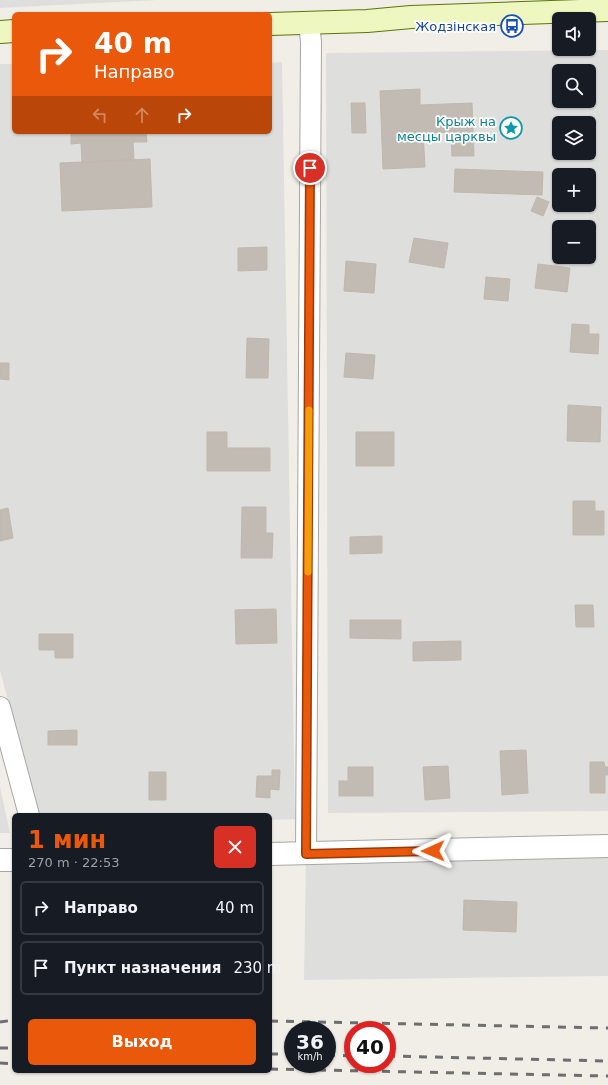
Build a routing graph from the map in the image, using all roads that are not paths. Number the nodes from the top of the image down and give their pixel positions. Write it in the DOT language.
graph roads {
  1 [pos="411,9"];
  2 [pos="608,10"];
  3 [pos="310,23"];
  4 [pos="272,24"];
  5 [pos="0,32"];
  6 [pos="12,32"];
  7 [pos="0,707"];
  8 [pos="28,813"];
  9 [pos="608,846"];
  10 [pos="272,854"];
  11 [pos="306,854"];
  12 [pos="0,860"];
  13 [pos="12,860"];
  1 -- 2 [label="main road"];
  1 -- 3 [label="main road"];
  3 -- 4 [label="main road"];
  3 -- 11 [label="street"];
  5 -- 6 [label="main road"];
  7 -- 8 [label="street"];
  9 -- 11 [label="street"];
  10 -- 11 [label="street"];
  12 -- 13 [label="street"];
}
